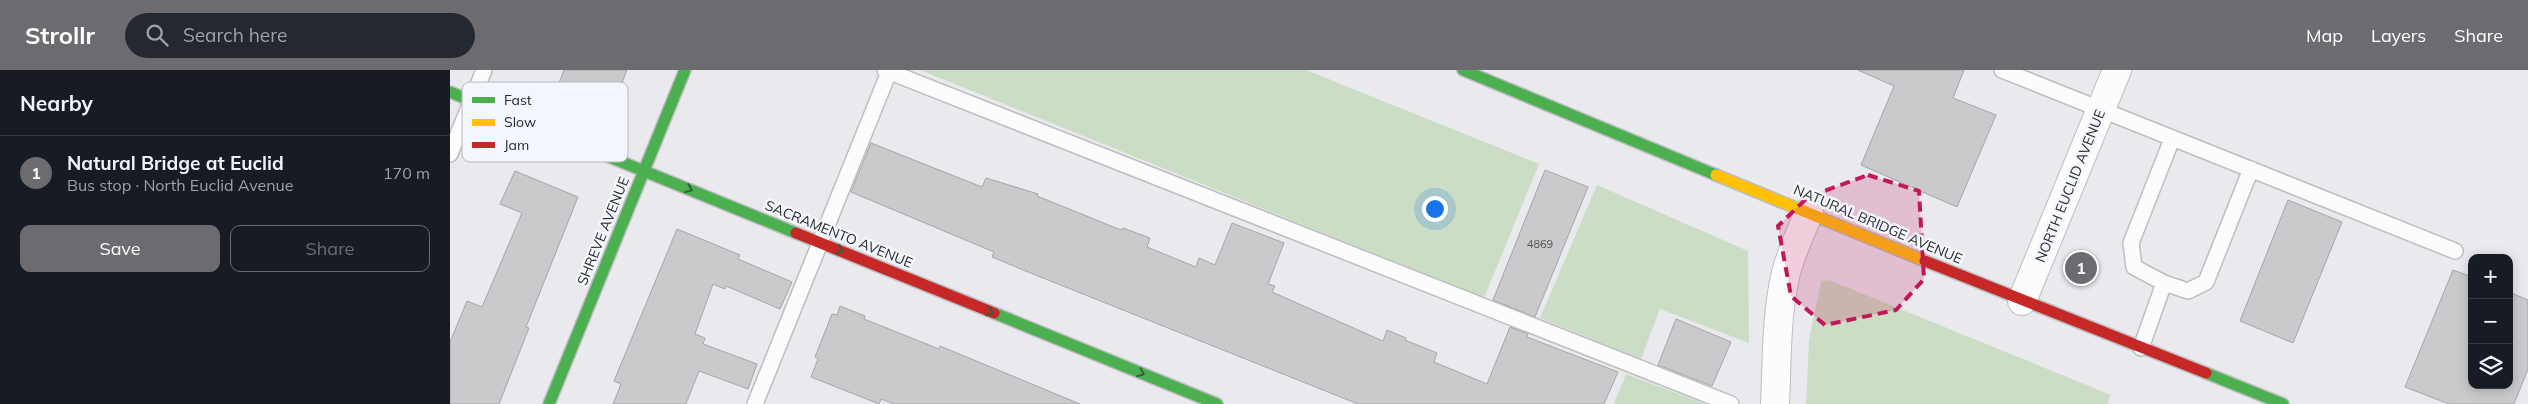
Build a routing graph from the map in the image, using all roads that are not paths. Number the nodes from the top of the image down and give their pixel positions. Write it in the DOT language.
graph roads {
  1 [pos="484,70"];
  2 [pos="685,70"];
  3 [pos="1463,70"];
  4 [pos="2002,70"];
  5 [pos="2117,70"];
  6 [pos="887,71"];
  7 [pos="479,82"];
  8 [pos="450,92"];
  9 [pos="462,97"];
  10 [pos="2101,109"];
  11 [pos="462,124"];
  12 [pos="2172,138"];
  13 [pos="450,154"];
  14 [pos="622,162"];
  15 [pos="2250,169"];
  16 [pos="644,171"];
  17 [pos="1810,212"];
  18 [pos="821,243"];
  19 [pos="2455,251"];
  20 [pos="2164,283"];
  21 [pos="2022,301"];
  22 [pos="2141,348"];
  23 [pos="549,404"];
  24 [pos="755,404"];
  25 [pos="1217,404"];
  26 [pos="1731,404"];
  27 [pos="1775,404"];
  28 [pos="2282,404"];
  1 -- 7 [label="lane"];
  2 -- 16 [label="street, SHREVE AVENUE"];
  3 -- 17 [label="street, NATURAL BRIDGE AVENUE"];
  4 -- 10 [label="lane"];
  5 -- 10 [label="street, NORTH EUCLID AVENUE"];
  6 -- 18 [label="lane"];
  6 -- 26 [label="lane"];
  8 -- 9 [label="street, SACRAMENTO AVENUE"];
  10 -- 12 [label="lane"];
  10 -- 21 [label="street, NORTH EUCLID AVENUE"];
  11 -- 13 [label="lane"];
  12 -- 15 [label="lane"];
  12 -- 20 [label="lane"];
  14 -- 16 [label="street, SACRAMENTO AVENUE"];
  15 -- 19 [label="lane"];
  15 -- 20 [label="lane"];
  16 -- 18 [label="street, SACRAMENTO AVENUE, one-way"];
  16 -- 23 [label="street, SHREVE AVENUE"];
  17 -- 21 [label="street, NATURAL BRIDGE AVENUE"];
  17 -- 27 [label="street"];
  18 -- 24 [label="lane"];
  18 -- 25 [label="street, SACRAMENTO AVENUE, one-way"];
  20 -- 22 [label="lane"];
  21 -- 22 [label="street, NATURAL BRIDGE AVENUE"];
  22 -- 28 [label="street, NATURAL BRIDGE AVENUE"];
}
